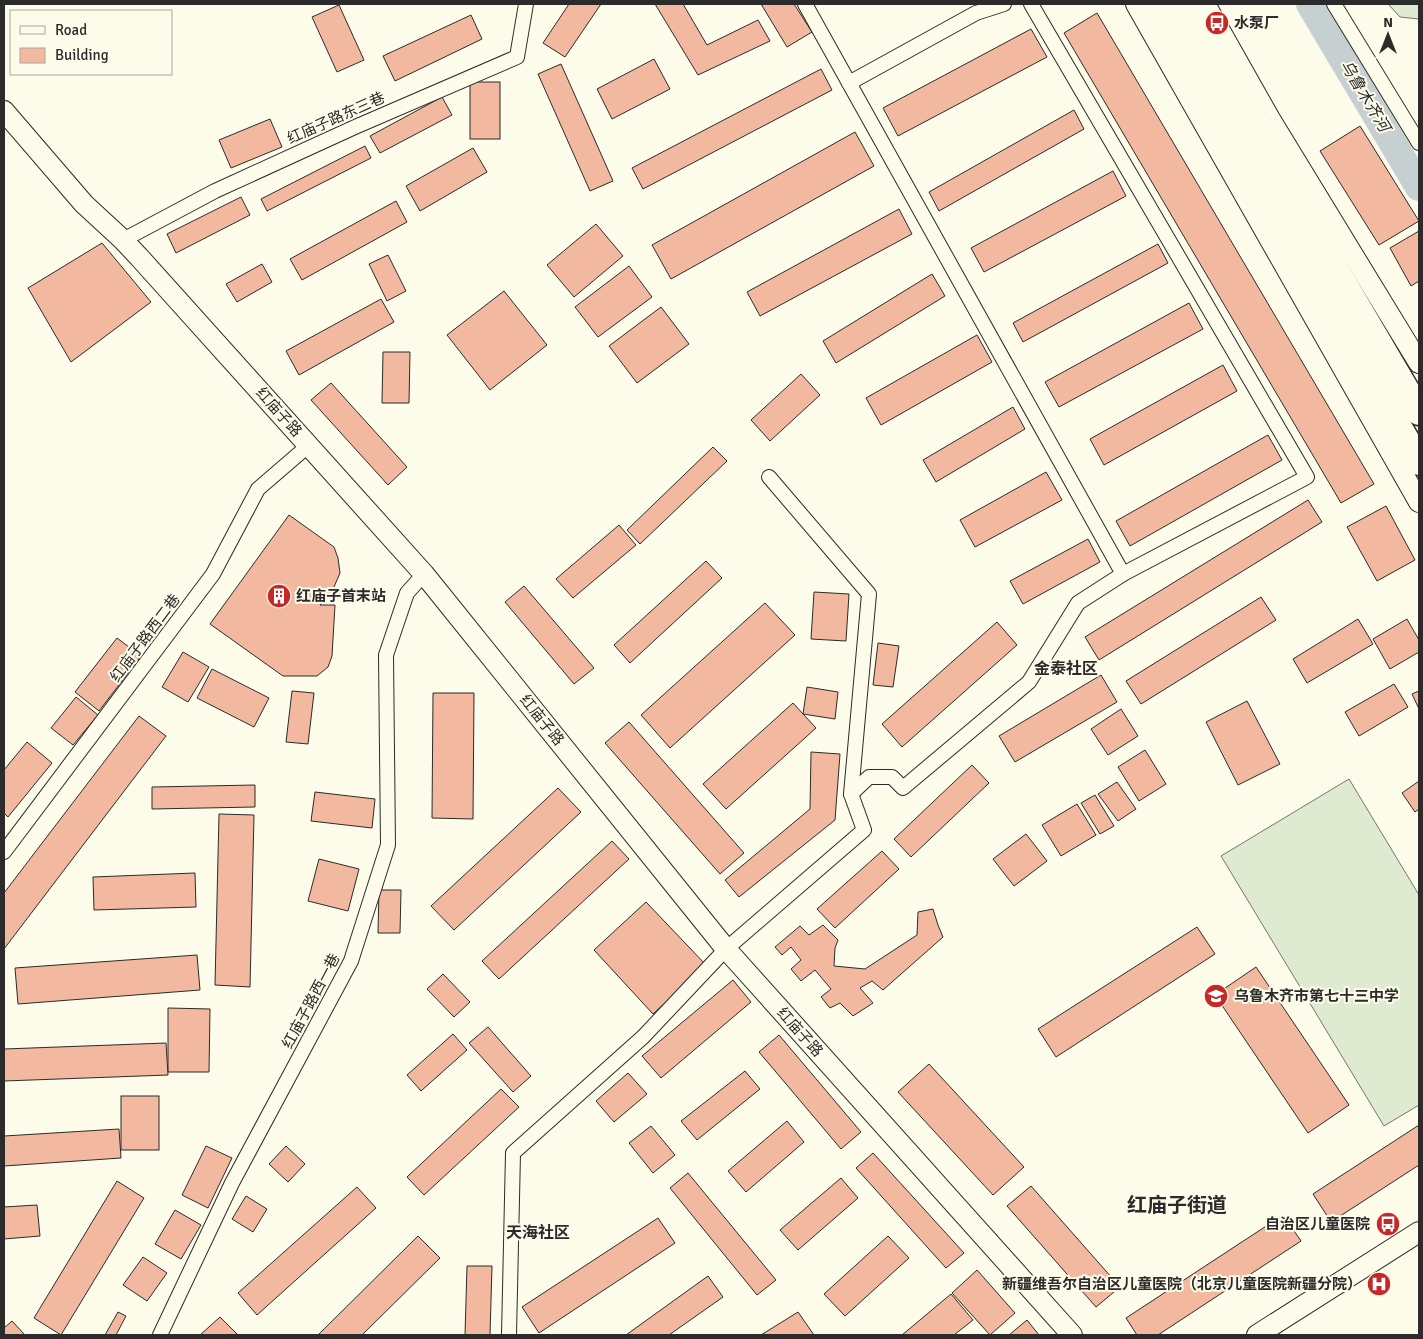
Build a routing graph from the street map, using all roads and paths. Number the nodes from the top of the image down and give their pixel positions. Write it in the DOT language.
graph roads {
  1 [pos="526,4"];
  2 [pos="805,4"];
  3 [pos="1004,4"];
  4 [pos="1031,4"];
  5 [pos="1136,4"];
  6 [pos="1152,4"];
  7 [pos="1180,4"];
  8 [pos="1204,4"];
  9 [pos="1334,4"];
  10 [pos="849,83"];
  11 [pos="4,111"];
  12 [pos="1419,143"];
  13 [pos="123,240"];
  14 [pos="1419,363"];
  15 [pos="1419,412"];
  16 [pos="309,445"];
  17 [pos="1419,462"];
  18 [pos="769,477"];
  19 [pos="1419,502"];
  20 [pos="424,574"];
  21 [pos="1123,574"];
  22 [pos="851,794"];
  23 [pos="4,852"];
  24 [pos="726,949"];
  25 [pos="1419,1232"];
  26 [pos="160,1335"];
  27 [pos="509,1335"];
  28 [pos="1072,1335"];
  29 [pos="1257,1335"];
  1 -- 13 [label="street, 红庙子路东三巷"];
  2 -- 10 [label="street"];
  3 -- 10 [label="street"];
  4 -- 21 [label="street"];
  5 -- 19 [label="street"];
  6 -- 17 [label="highway"];
  7 -- 15 [label="highway"];
  8 -- 14 [label="street"];
  9 -- 12 [label="street"];
  10 -- 21 [label="street"];
  11 -- 13 [label="street, 红庙子路"];
  13 -- 16 [label="street, 红庙子路"];
  16 -- 20 [label="street, 红庙子路"];
  16 -- 23 [label="street, 红庙子路西二巷"];
  18 -- 22 [label="street"];
  20 -- 24 [label="street, 红庙子路"];
  20 -- 26 [label="street, 红庙子路西一巷"];
  21 -- 22 [label="street"];
  22 -- 24 [label="street"];
  24 -- 27 [label="street"];
  24 -- 28 [label="street, 红庙子路"];
  25 -- 29 [label="street"];
}
